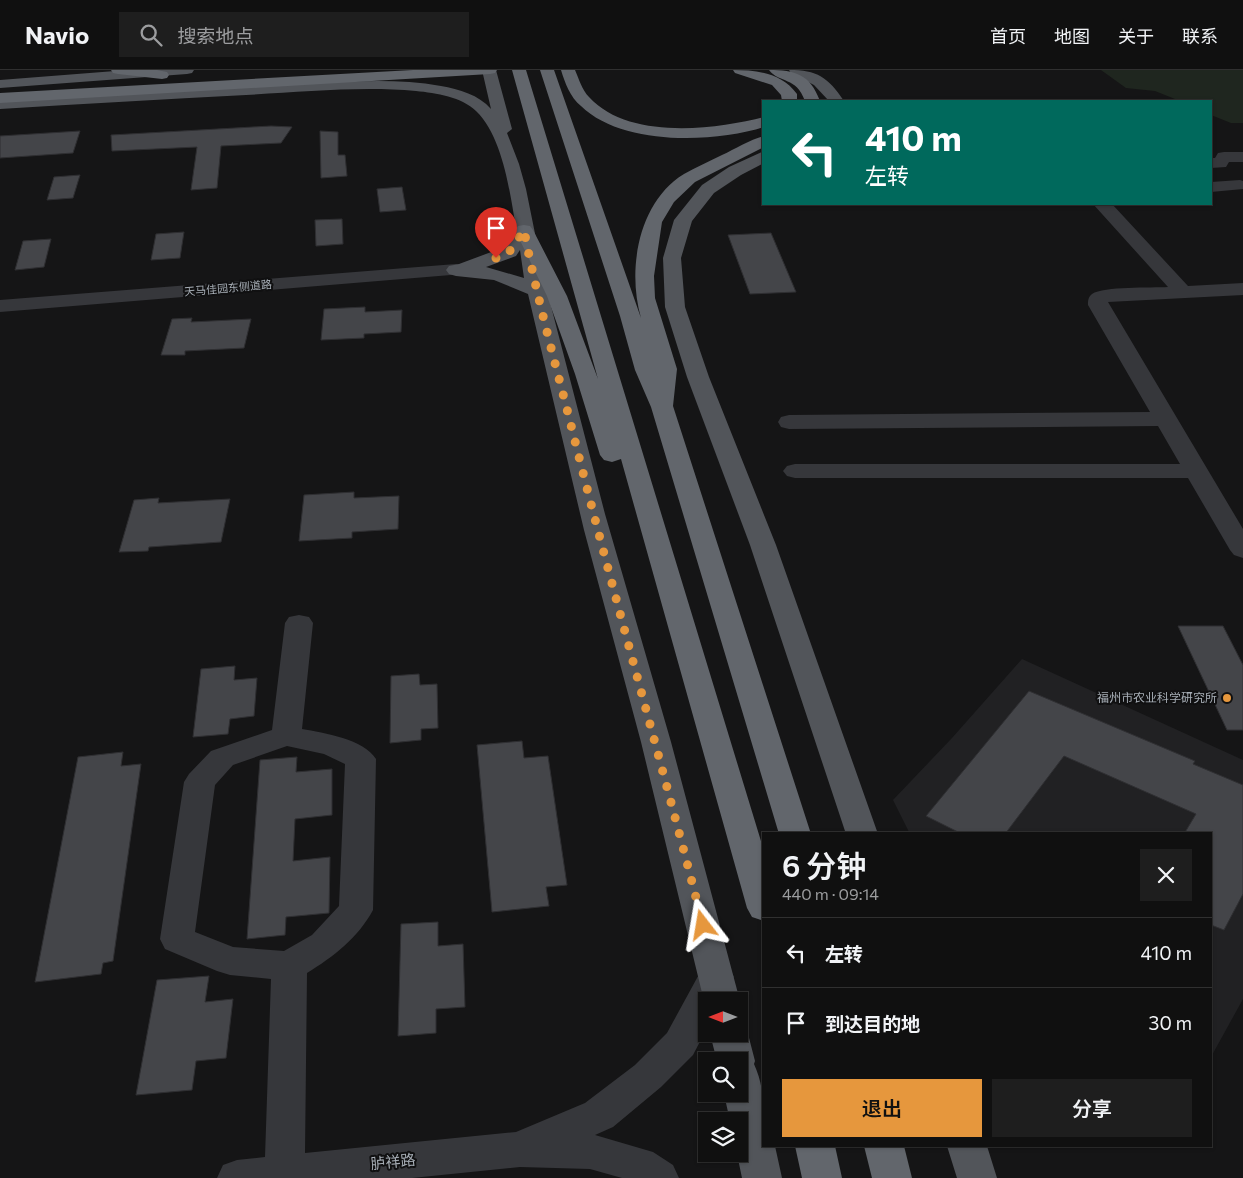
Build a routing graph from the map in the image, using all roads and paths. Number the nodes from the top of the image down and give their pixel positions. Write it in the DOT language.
graph roads {
  1 [pos="118,70"];
  2 [pos="176,70"];
  3 [pos="185,70"];
  4 [pos="288,70"];
  5 [pos="370,70"];
  6 [pos="404,70"];
  7 [pos="489,70"];
  8 [pos="519,70"];
  9 [pos="547,70"];
  10 [pos="568,70"];
  11 [pos="740,70"];
  12 [pos="775,70"];
  13 [pos="796,70"];
  14 [pos="288,88"];
  15 [pos="1,95"];
  16 [pos="789,100"];
  17 [pos="812,100"];
  18 [pos="835,100"];
  19 [pos="762,122"];
  20 [pos="762,142"];
  21 [pos="762,157"];
  22 [pos="1243,157"];
  23 [pos="511,159"];
  24 [pos="1212,163"];
  25 [pos="1240,185"];
  26 [pos="1212,186"];
  27 [pos="1103,205"];
  28 [pos="524,230"];
  29 [pos="647,251"];
  30 [pos="456,270"];
  31 [pos="1243,290"];
  32 [pos="1184,292"];
  33 [pos="547,293"];
  34 [pos="0,306"];
  35 [pos="680,324"];
  36 [pos="656,370"];
  37 [pos="1165,419"];
  38 [pos="789,422"];
  39 [pos="795,471"];
  40 [pos="1196,472"];
  41 [pos="1243,550"];
  42 [pos="299,623"];
  43 [pos="286,736"];
  44 [pos="719,758"];
  45 [pos="794,832"];
  46 [pos="861,832"];
  47 [pos="762,901"];
  48 [pos="289,966"];
  49 [pos="719,989"];
  50 [pos="745,1102"];
  51 [pos="815,1147"];
  52 [pos="884,1147"];
  53 [pos="967,1147"];
  54 [pos="520,1149"];
  55 [pos="285,1173"];
  56 [pos="236,1178"];
  57 [pos="659,1178"];
  58 [pos="762,1178"];
  59 [pos="822,1178"];
  60 [pos="892,1178"];
  61 [pos="977,1178"];
  1 -- 4 [label="highway"];
  2 -- 3 [label="main road"];
  3 -- 15 [label="main road"];
  5 -- 15 [label="highway"];
  6 -- 14 [label="main road"];
  7 -- 15 [label="highway"];
  7 -- 23 [label="main road"];
  8 -- 44 [label="highway"];
  9 -- 36 [label="highway"];
  10 -- 19 [label="highway"];
  11 -- 16 [label="highway"];
  12 -- 17 [label="highway"];
  13 -- 18 [label="main road"];
  14 -- 15 [label="main road"];
  14 -- 23 [label="main road"];
  20 -- 29 [label="highway"];
  21 -- 35 [label="main road"];
  22 -- 24 [label="street"];
  23 -- 28 [label="main road"];
  25 -- 26 [label="street"];
  27 -- 32 [label="street"];
  28 -- 30 [label="main road"];
  28 -- 33 [label="highway"];
  29 -- 35 [label="main road"];
  29 -- 36 [label="highway"];
  30 -- 33 [label="main road"];
  30 -- 34 [label="street, 天马佳园东侧道路"];
  31 -- 32 [label="street"];
  32 -- 37 [label="street"];
  33 -- 44 [label="highway"];
  33 -- 49 [label="main road"];
  35 -- 46 [label="main road"];
  36 -- 45 [label="highway"];
  37 -- 38 [label="street"];
  37 -- 40 [label="street"];
  39 -- 40 [label="street"];
  40 -- 41 [label="street"];
  42 -- 43 [label="street"];
  43 -- 48 [label="street"];
  43 -- 48 [label="street"];
  44 -- 47 [label="highway"];
  48 -- 55 [label="street"];
  49 -- 54 [label="street"];
  50 -- 58 [label="main road"];
  51 -- 59 [label="highway"];
  52 -- 60 [label="highway"];
  53 -- 61 [label="main road"];
  54 -- 55 [label="street, 胪祥路"];
  54 -- 57 [label="street"];
  55 -- 56 [label="street, 胪祥路"];
}
